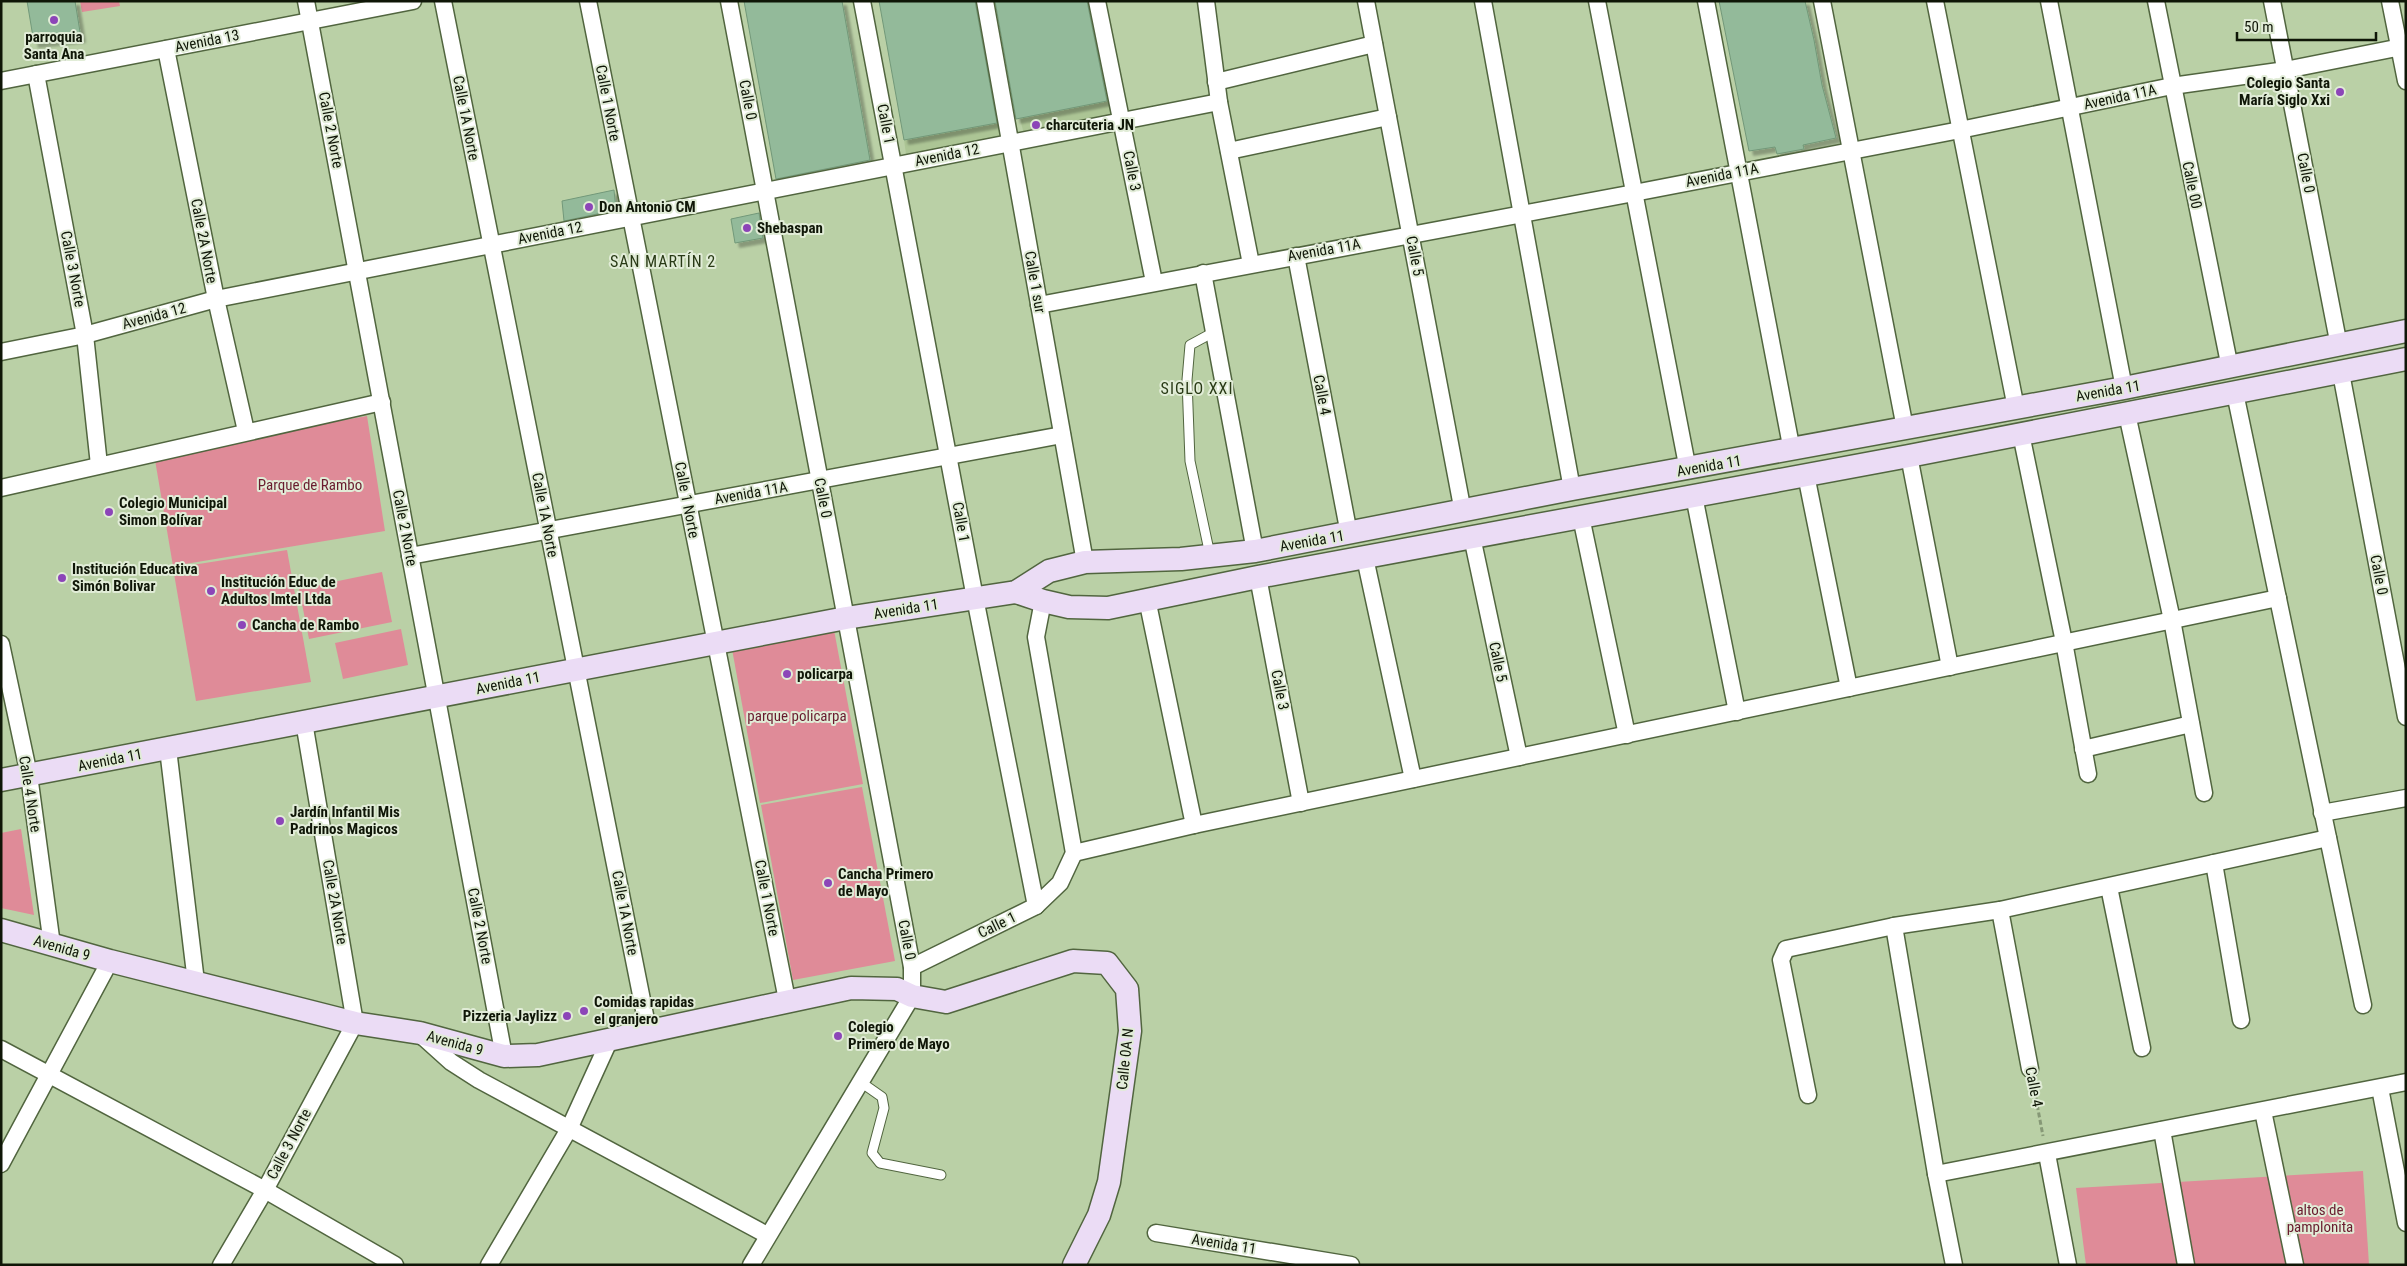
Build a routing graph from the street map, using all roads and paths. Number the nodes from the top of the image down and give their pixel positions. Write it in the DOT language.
graph roads {
  1 [pos="306,1"];
  2 [pos="413,1"];
  3 [pos="443,1"];
  4 [pos="588,1"];
  5 [pos="729,1"];
  6 [pos="862,1"];
  7 [pos="985,1"];
  8 [pos="1097,1"];
  9 [pos="1206,1"];
  10 [pos="1366,1"];
  11 [pos="1483,1"];
  12 [pos="1597,1"];
  13 [pos="1706,1"];
  14 [pos="1822,1"];
  15 [pos="1935,1"];
  16 [pos="2049,1"];
  17 [pos="2156,1"];
  18 [pos="2272,1"];
  19 [pos="2390,1"];
  20 [pos="310,21"];
  21 [pos="1374,44"];
  22 [pos="2402,46"];
  23 [pos="166,49"];
  24 [pos="2286,70"];
  25 [pos="36,74"];
  26 [pos="2406,80"];
  27 [pos="1,81"];
  28 [pos="1216,82"];
  29 [pos="2172,86"];
  30 [pos="1219,102"];
  31 [pos="2071,108"];
  32 [pos="1388,117"];
  33 [pos="1122,120"];
  34 [pos="1960,130"];
  35 [pos="1012,142"];
  36 [pos="1852,151"];
  37 [pos="1229,152"];
  38 [pos="894,166"];
  39 [pos="1739,171"];
  40 [pos="765,191"];
  41 [pos="1634,193"];
  42 [pos="1522,214"];
  43 [pos="631,218"];
  44 [pos="1410,235"];
  45 [pos="491,245"];
  46 [pos="1296,256"];
  47 [pos="1251,264"];
  48 [pos="357,271"];
  49 [pos="1203,273"];
  50 [pos="1154,282"];
  51 [pos="216,299"];
  52 [pos="1038,305"];
  53 [pos="2406,331"];
  54 [pos="1214,332"];
  55 [pos="86,335"];
  56 [pos="2339,346"];
  57 [pos="1,352"];
  58 [pos="2406,359"];
  59 [pos="2230,368"];
  60 [pos="2341,373"];
  61 [pos="2124,388"];
  62 [pos="2235,393"];
  63 [pos="382,402"];
  64 [pos="2016,408"];
  65 [pos="2127,414"];
  66 [pos="1905,428"];
  67 [pos="246,431"];
  68 [pos="2022,434"];
  69 [pos="1062,435"];
  70 [pos="1792,451"];
  71 [pos="1909,456"];
  72 [pos="950,457"];
  73 [pos="99,465"];
  74 [pos="1688,470"];
  75 [pos="1806,475"];
  76 [pos="820,481"];
  77 [pos="1,488"];
  78 [pos="1572,490"];
  79 [pos="1694,496"];
  80 [pos="688,505"];
  81 [pos="1463,512"];
  82 [pos="1581,517"];
  83 [pos="548,531"];
  84 [pos="1349,534"];
  85 [pos="1472,537"];
  86 [pos="1255,551"];
  87 [pos="410,556"];
  88 [pos="1210,556"];
  89 [pos="1365,558"];
  90 [pos="1085,562"];
  91 [pos="1258,577"];
  92 [pos="1016,592"];
  93 [pos="975,598"];
  94 [pos="2278,598"];
  95 [pos="1147,599"];
  96 [pos="1043,601"];
  97 [pos="846,618"];
  98 [pos="2172,620"];
  99 [pos="2064,642"];
  100 [pos="1,644"];
  101 [pos="716,644"];
  102 [pos="1950,667"];
  103 [pos="576,670"];
  104 [pos="1849,688"];
  105 [pos="437,697"];
  106 [pos="1737,712"];
  107 [pos="2406,717"];
  108 [pos="304,722"];
  109 [pos="2191,724"];
  110 [pos="1627,735"];
  111 [pos="168,748"];
  112 [pos="2083,749"];
  113 [pos="1518,757"];
  114 [pos="2088,774"];
  115 [pos="29,775"];
  116 [pos="1,780"];
  117 [pos="1413,780"];
  118 [pos="2204,793"];
  119 [pos="2406,798"];
  120 [pos="1301,803"];
  121 [pos="2322,813"];
  122 [pos="1194,825"];
  123 [pos="2328,838"];
  124 [pos="1074,853"];
  125 [pos="2214,862"];
  126 [pos="2109,887"];
  127 [pos="1036,906"];
  128 [pos="2000,910"];
  129 [pos="1894,926"];
  130 [pos="1,930"];
  131 [pos="52,945"];
  132 [pos="110,961"];
  133 [pos="912,967"];
  134 [pos="196,982"];
  135 [pos="912,996"];
  136 [pos="787,1000"];
  137 [pos="2362,1005"];
  138 [pos="2241,1020"];
  139 [pos="355,1023"];
  140 [pos="648,1030"];
  141 [pos="420,1033"];
  142 [pos="610,1039"];
  143 [pos="1,1048"];
  144 [pos="2142,1048"];
  145 [pos="504,1056"];
  146 [pos="2030,1069"];
  147 [pos="49,1076"];
  148 [pos="2406,1082"];
  149 [pos="862,1083"];
  150 [pos="2380,1088"];
  151 [pos="1808,1095"];
  152 [pos="2263,1111"];
  153 [pos="569,1129"];
  154 [pos="2162,1130"];
  155 [pos="2047,1154"];
  156 [pos="1,1164"];
  157 [pos="1936,1174"];
  158 [pos="941,1175"];
  159 [pos="265,1190"];
  160 [pos="2406,1223"];
  161 [pos="1156,1233"];
  162 [pos="767,1235"];
  163 [pos="1304,1261"];
  164 [pos="221,1265"];
  165 [pos="395,1265"];
  166 [pos="489,1265"];
  167 [pos="751,1265"];
  168 [pos="1074,1265"];
  169 [pos="1351,1265"];
  170 [pos="1954,1265"];
  171 [pos="2068,1265"];
  172 [pos="2186,1265"];
  173 [pos="2294,1265"];
  1 -- 20 [label="street, Calle 2 Norte"];
  2 -- 20 [label="street, Avenida 13"];
  3 -- 45 [label="street, Calle 1A Norte"];
  4 -- 43 [label="street, Calle 1 Norte"];
  5 -- 40 [label="street, Calle 0"];
  6 -- 38 [label="street, Calle 1"];
  7 -- 35 [label="street, Calle 1 sur"];
  8 -- 33 [label="street, Calle 3"];
  9 -- 28 [label="street"];
  10 -- 21 [label="street, Calle 5"];
  11 -- 42 [label="street"];
  12 -- 41 [label="street"];
  13 -- 39 [label="street"];
  14 -- 36 [label="street"];
  15 -- 34 [label="street"];
  16 -- 31 [label="street"];
  17 -- 29 [label="street, Calle 00"];
  18 -- 24 [label="street, Calle 0"];
  19 -- 22 [label="street"];
  20 -- 23 [label="street, Avenida 13"];
  20 -- 48 [label="street, Calle 2 Norte"];
  21 -- 28 [label="street"];
  21 -- 32 [label="street, Calle 5"];
  22 -- 24 [label="street, Avenida 11A"];
  22 -- 26 [label="street"];
  23 -- 25 [label="street, Avenida 13"];
  23 -- 51 [label="street, Calle 2A Norte"];
  24 -- 29 [label="street, Avenida 11A"];
  24 -- 56 [label="street, Calle 0"];
  25 -- 27 [label="street, Avenida 13"];
  25 -- 55 [label="street, Calle 3 Norte"];
  28 -- 30 [label="street"];
  29 -- 31 [label="street, Avenida 11A"];
  29 -- 59 [label="street, Calle 00"];
  30 -- 33 [label="street, Avenida 12"];
  30 -- 37 [label="street"];
  31 -- 34 [label="street, Avenida 11A"];
  31 -- 61 [label="street"];
  32 -- 37 [label="street"];
  32 -- 44 [label="street, Calle 5"];
  33 -- 35 [label="street, Avenida 12"];
  33 -- 50 [label="street, Calle 3"];
  34 -- 36 [label="street, Avenida 11A"];
  34 -- 64 [label="street"];
  35 -- 38 [label="street, Avenida 12"];
  35 -- 52 [label="street, Calle 1 sur"];
  36 -- 39 [label="street, Avenida 11A"];
  36 -- 66 [label="street"];
  37 -- 47 [label="street"];
  38 -- 40 [label="street, Avenida 12"];
  38 -- 72 [label="street, Calle 1"];
  39 -- 41 [label="street, Avenida 11A"];
  39 -- 70 [label="street"];
  40 -- 43 [label="street, Avenida 12"];
  40 -- 76 [label="street, Calle 0"];
  41 -- 42 [label="street, Avenida 11A"];
  41 -- 74 [label="street"];
  42 -- 44 [label="street, Avenida 11A"];
  42 -- 78 [label="street"];
  43 -- 45 [label="street, Avenida 12"];
  43 -- 80 [label="street, Calle 1 Norte"];
  44 -- 46 [label="street, Avenida 11A"];
  44 -- 81 [label="street, Calle 5"];
  45 -- 48 [label="street, Avenida 12"];
  45 -- 83 [label="street, Calle 1A Norte"];
  46 -- 47 [label="street, Avenida 11A"];
  46 -- 84 [label="street, Calle 4"];
  47 -- 49 [label="street, Avenida 11A"];
  48 -- 51 [label="street, Avenida 12"];
  48 -- 63 [label="street, Calle 2 Norte"];
  49 -- 50 [label="street, Avenida 11A"];
  49 -- 54 [label="street"];
  50 -- 52 [label="street, Avenida 11A"];
  51 -- 55 [label="street, Avenida 12"];
  51 -- 67 [label="street, Calle 2A Norte"];
  52 -- 69 [label="street, Calle 1 sur"];
  53 -- 56 [label="street, Avenida 11"];
  54 -- 86 [label="street"];
  54 -- 88 [label="lane"];
  55 -- 57 [label="street, Avenida 12"];
  55 -- 73 [label="street, Calle 3 Norte"];
  56 -- 59 [label="street, Avenida 11"];
  58 -- 60 [label="street, Avenida 11"];
  59 -- 61 [label="street, Avenida 11"];
  60 -- 62 [label="street, Avenida 11"];
  60 -- 107 [label="street, Calle 0"];
  61 -- 64 [label="street, Avenida 11"];
  62 -- 65 [label="street, Avenida 11"];
  62 -- 94 [label="street"];
  63 -- 67 [label="street"];
  63 -- 87 [label="street, Calle 2 Norte"];
  64 -- 66 [label="street, Avenida 11"];
  65 -- 68 [label="street, Avenida 11"];
  65 -- 98 [label="street"];
  66 -- 70 [label="street, Avenida 11"];
  67 -- 73 [label="street"];
  68 -- 71 [label="street, Avenida 11"];
  68 -- 99 [label="street"];
  69 -- 72 [label="street, Avenida 11A"];
  69 -- 90 [label="street, Calle 1 sur"];
  70 -- 74 [label="street, Avenida 11"];
  71 -- 75 [label="street, Avenida 11"];
  71 -- 102 [label="street"];
  72 -- 76 [label="street, Avenida 11A"];
  72 -- 93 [label="street, Calle 1"];
  73 -- 77 [label="street"];
  74 -- 78 [label="street, Avenida 11"];
  75 -- 79 [label="street, Avenida 11"];
  75 -- 104 [label="street"];
  76 -- 80 [label="street, Avenida 11A"];
  76 -- 97 [label="street, Calle 0"];
  78 -- 81 [label="street, Avenida 11"];
  79 -- 82 [label="street, Avenida 11"];
  79 -- 106 [label="street"];
  80 -- 83 [label="street, Avenida 11A"];
  80 -- 101 [label="street, Calle 1 Norte"];
  81 -- 84 [label="street, Avenida 11"];
  82 -- 85 [label="street, Avenida 11"];
  82 -- 110 [label="street"];
  83 -- 87 [label="street, Avenida 11A"];
  83 -- 103 [label="street, Calle 1A Norte"];
  84 -- 86 [label="street, Avenida 11"];
  85 -- 89 [label="street, Avenida 11"];
  85 -- 113 [label="street, Calle 5"];
  86 -- 88 [label="street, Avenida 11"];
  87 -- 105 [label="street, Calle 2 Norte"];
  88 -- 90 [label="street, Avenida 11"];
  89 -- 91 [label="street, Avenida 11"];
  89 -- 117 [label="street"];
  90 -- 92 [label="street, Avenida 11"];
  91 -- 95 [label="street, Avenida 11"];
  91 -- 120 [label="street, Calle 3"];
  92 -- 93 [label="street, Avenida 11"];
  92 -- 96 [label="street, Avenida 11"];
  93 -- 97 [label="street, Avenida 11"];
  93 -- 127 [label="street, Calle 1"];
  94 -- 98 [label="street"];
  94 -- 121 [label="street"];
  95 -- 96 [label="street, Avenida 11"];
  95 -- 122 [label="street"];
  96 -- 124 [label="street"];
  97 -- 101 [label="street, Avenida 11"];
  97 -- 133 [label="street, Calle 0"];
  98 -- 99 [label="street"];
  98 -- 109 [label="street"];
  99 -- 102 [label="street"];
  99 -- 112 [label="street"];
  100 -- 115 [label="street, Calle 4 Norte"];
  101 -- 103 [label="street, Avenida 11"];
  101 -- 136 [label="street, Calle 1 Norte"];
  102 -- 104 [label="street"];
  103 -- 105 [label="street, Avenida 11"];
  103 -- 140 [label="street, Calle 1A Norte"];
  104 -- 106 [label="street"];
  105 -- 108 [label="street, Avenida 11"];
  105 -- 145 [label="street, Calle 2 Norte"];
  106 -- 110 [label="street"];
  108 -- 111 [label="street, Avenida 11"];
  108 -- 139 [label="street, Calle 2A Norte"];
  109 -- 112 [label="street"];
  109 -- 118 [label="street"];
  110 -- 113 [label="street"];
  111 -- 115 [label="street, Avenida 11"];
  111 -- 134 [label="street"];
  112 -- 114 [label="street"];
  113 -- 117 [label="street"];
  115 -- 116 [label="street, Avenida 11"];
  115 -- 131 [label="street, Calle 4 Norte"];
  117 -- 120 [label="street"];
  119 -- 121 [label="street"];
  120 -- 122 [label="street"];
  121 -- 123 [label="street"];
  122 -- 124 [label="street"];
  123 -- 125 [label="street"];
  123 -- 137 [label="street"];
  124 -- 127 [label="street"];
  125 -- 126 [label="street"];
  125 -- 138 [label="street"];
  126 -- 128 [label="street"];
  126 -- 144 [label="street"];
  127 -- 133 [label="street, Calle 1"];
  128 -- 129 [label="street"];
  128 -- 146 [label="street, Calle 4"];
  129 -- 151 [label="street"];
  129 -- 157 [label="street"];
  130 -- 131 [label="street, Avenida 9"];
  131 -- 132 [label="street, Avenida 9"];
  132 -- 134 [label="street, Avenida 9"];
  132 -- 147 [label="street"];
  133 -- 135 [label="street, Calle 0"];
  134 -- 139 [label="street, Avenida 9"];
  135 -- 136 [label="street, Avenida 9"];
  135 -- 149 [label="street"];
  135 -- 168 [label="street, Calle 0A N"];
  136 -- 140 [label="street, Avenida 9"];
  139 -- 141 [label="street, Avenida 9"];
  139 -- 159 [label="street, Calle 3 Norte"];
  140 -- 142 [label="street, Avenida 9"];
  141 -- 145 [label="street, Avenida 9"];
  141 -- 153 [label="street"];
  142 -- 145 [label="street, Avenida 9"];
  142 -- 153 [label="street"];
  143 -- 147 [label="street"];
  146 -- 155 [label="path, Calle 4"];
  147 -- 156 [label="street"];
  147 -- 159 [label="street"];
  148 -- 150 [label="street"];
  149 -- 158 [label="lane"];
  149 -- 162 [label="street"];
  150 -- 152 [label="street"];
  150 -- 160 [label="street"];
  152 -- 154 [label="street"];
  152 -- 173 [label="street"];
  153 -- 162 [label="street"];
  153 -- 166 [label="street"];
  154 -- 155 [label="street"];
  154 -- 172 [label="street"];
  155 -- 157 [label="street"];
  155 -- 171 [label="street"];
  157 -- 170 [label="street"];
  159 -- 164 [label="street, Calle 3 Norte"];
  159 -- 165 [label="street"];
  161 -- 163 [label="street, Avenida 11"];
  162 -- 167 [label="street"];
  163 -- 169 [label="street, Avenida 11"];
}
